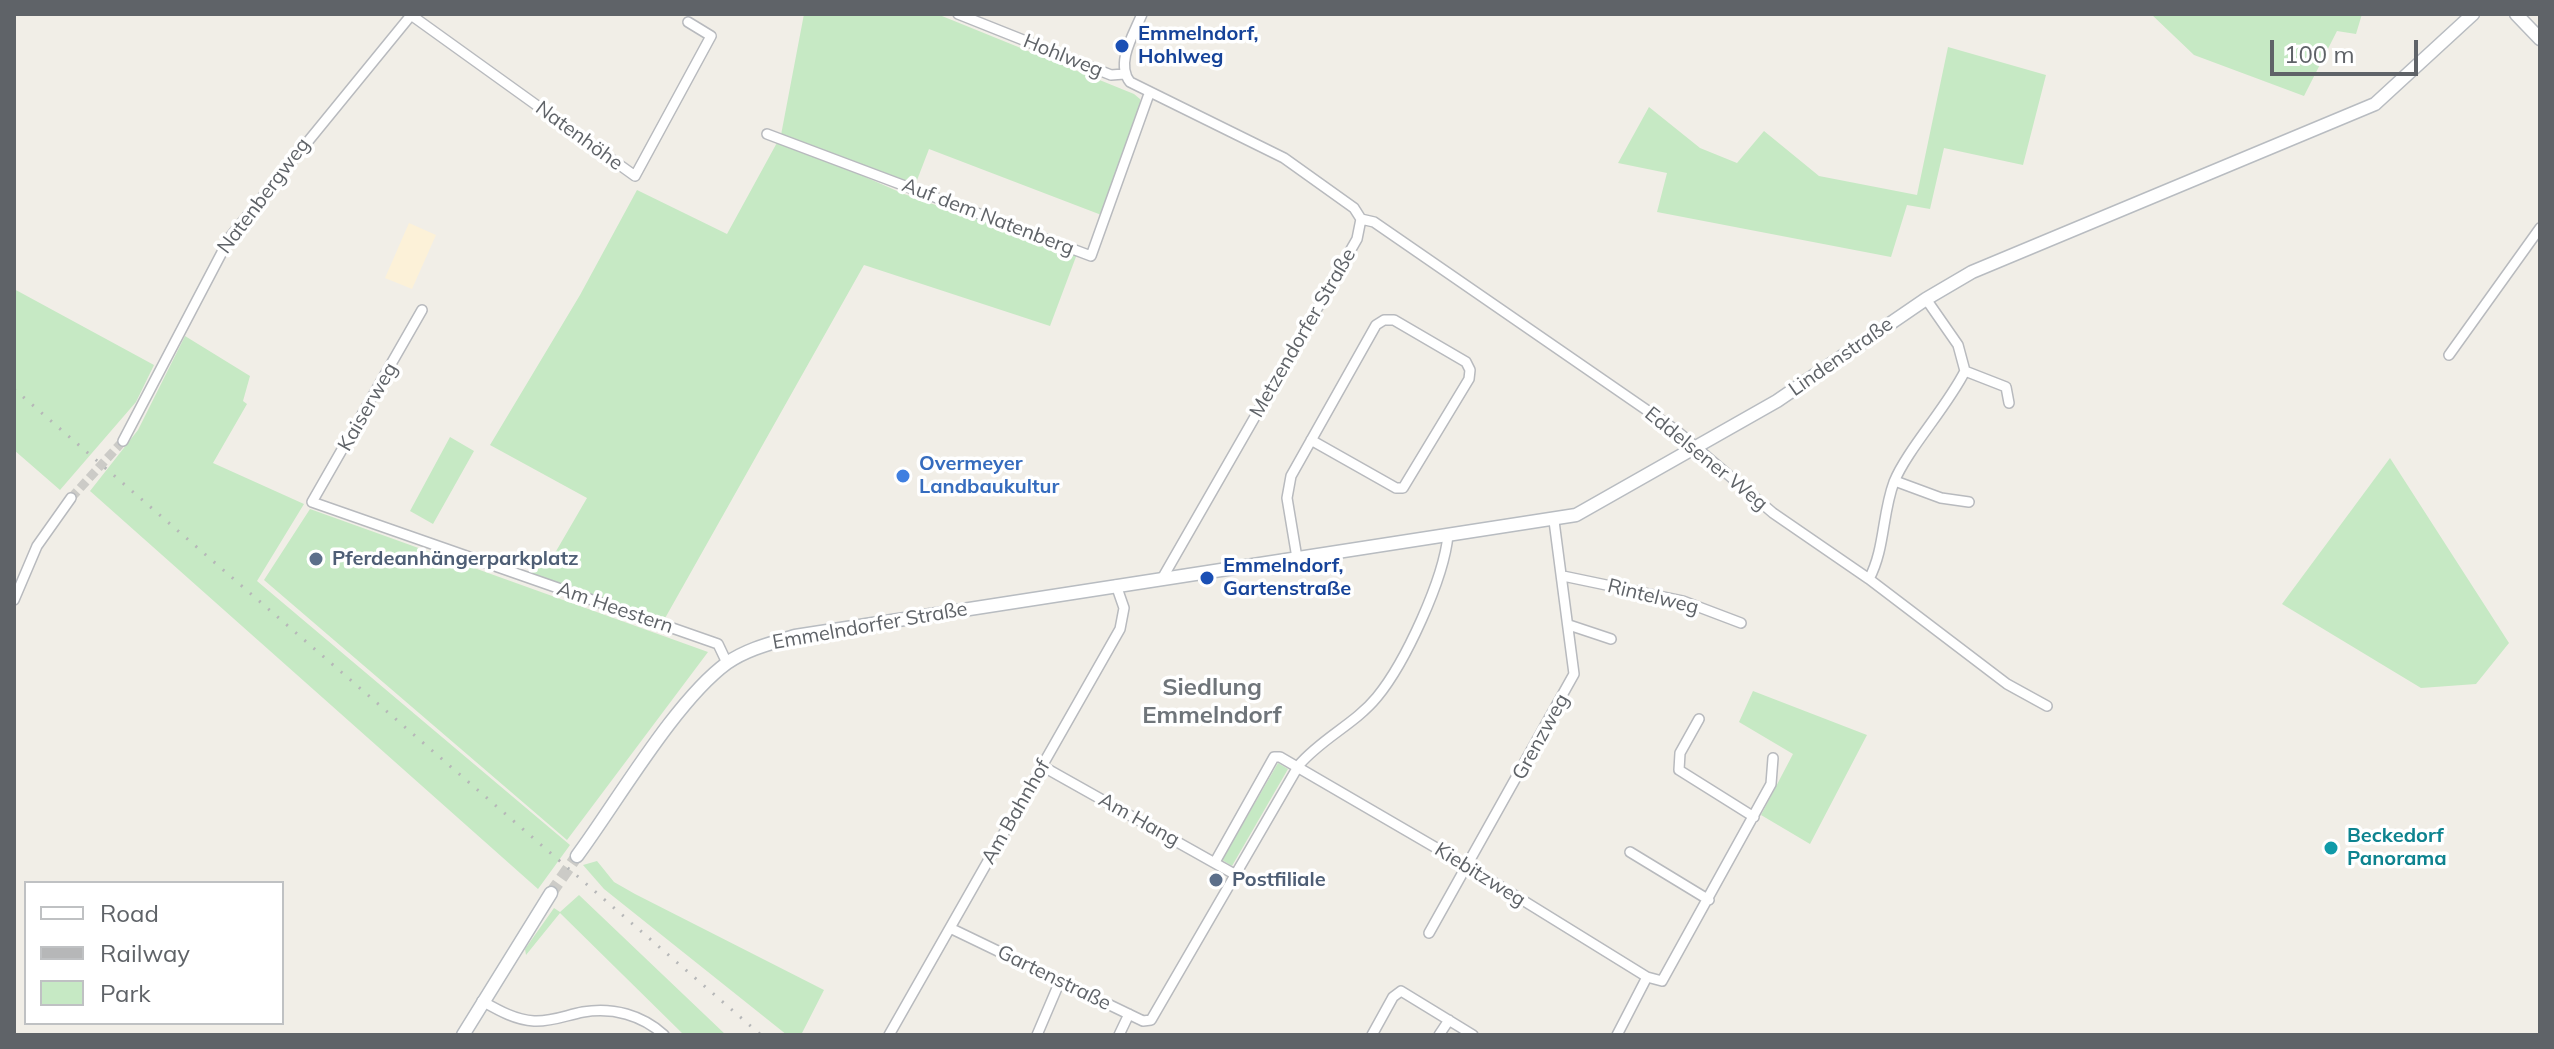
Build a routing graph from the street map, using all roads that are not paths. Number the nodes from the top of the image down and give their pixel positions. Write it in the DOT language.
graph roads {
  1 [pos="412,14"];
  2 [pos="958,14"];
  3 [pos="1142,14"];
  4 [pos="2473,14"];
  5 [pos="2516,14"];
  6 [pos="688,22"];
  7 [pos="2540,39"];
  8 [pos="1124,74"];
  9 [pos="1149,94"];
  10 [pos="767,134"];
  11 [pos="1361,219"];
  12 [pos="2540,228"];
  13 [pos="1926,299"];
  14 [pos="422,310"];
  15 [pos="2449,355"];
  16 [pos="1965,371"];
  17 [pos="2009,403"];
  18 [pos="1311,440"];
  19 [pos="123,441"];
  20 [pos="1698,448"];
  21 [pos="1895,481"];
  22 [pos="71,498"];
  23 [pos="312,502"];
  24 [pos="1969,502"];
  25 [pos="1554,521"];
  26 [pos="1448,535"];
  27 [pos="1297,558"];
  28 [pos="1563,576"];
  29 [pos="1163,577"];
  30 [pos="1869,579"];
  31 [pos="1116,585"];
  32 [pos="14,600"];
  33 [pos="1741,623"];
  34 [pos="1569,625"];
  35 [pos="1611,639"];
  36 [pos="727,663"];
  37 [pos="2047,706"];
  38 [pos="1699,719"];
  39 [pos="1773,758"];
  40 [pos="1299,765"];
  41 [pos="1042,766"];
  42 [pos="1754,817"];
  43 [pos="1630,852"];
  44 [pos="577,856"];
  45 [pos="1215,862"];
  46 [pos="1469,867"];
  47 [pos="1236,875"];
  48 [pos="551,893"];
  49 [pos="1709,900"];
  50 [pos="950,928"];
  51 [pos="1429,933"];
  52 [pos="1647,977"];
  53 [pos="1060,981"];
  54 [pos="482,1001"];
  55 [pos="1129,1014"];
  56 [pos="1449,1020"];
  57 [pos="463,1035"];
  58 [pos="664,1035"];
  59 [pos="889,1035"];
  60 [pos="1037,1035"];
  61 [pos="1119,1035"];
  62 [pos="1372,1035"];
  63 [pos="1439,1035"];
  64 [pos="1473,1035"];
  65 [pos="1617,1035"];
  1 -- 6 [label="street, Natenhöhe"];
  1 -- 19 [label="street, Natenbergweg"];
  2 -- 8 [label="street, Hohlweg"];
  3 -- 8 [label="street"];
  4 -- 13 [label="street, Lindenstraße"];
  5 -- 7 [label="street"];
  8 -- 9 [label="street"];
  9 -- 10 [label="street, Auf dem Natenberg"];
  9 -- 11 [label="street"];
  11 -- 20 [label="street, Eddelsener Weg"];
  11 -- 29 [label="street, Metzendorfer Straße"];
  12 -- 15 [label="street"];
  13 -- 16 [label="street"];
  13 -- 20 [label="street, Lindenstraße"];
  14 -- 23 [label="street, Kaiserweg"];
  16 -- 17 [label="street"];
  16 -- 21 [label="street"];
  18 -- 18 [label="street"];
  18 -- 27 [label="street"];
  20 -- 25 [label="street, Lindenstraße"];
  20 -- 30 [label="street, Eddelsener Weg"];
  21 -- 24 [label="street"];
  21 -- 30 [label="street"];
  22 -- 32 [label="street"];
  23 -- 36 [label="street, Am Heestern"];
  25 -- 26 [label="street, Lindenstraße"];
  25 -- 28 [label="street, Grenzweg"];
  26 -- 27 [label="street, Lindenstraße"];
  26 -- 40 [label="street, Gartenstraße"];
  27 -- 29 [label="street, Lindenstraße"];
  28 -- 33 [label="street, Rintelweg"];
  28 -- 34 [label="street, Grenzweg"];
  29 -- 31 [label="street, Emmelndorfer Straße"];
  30 -- 37 [label="street, Eddelsener Weg"];
  31 -- 36 [label="street, Emmelndorfer Straße"];
  31 -- 41 [label="street, Am Bahnhof"];
  34 -- 35 [label="street"];
  34 -- 46 [label="street, Grenzweg"];
  36 -- 44 [label="street, Emmelndorfer Straße"];
  38 -- 42 [label="street"];
  39 -- 42 [label="street"];
  40 -- 45 [label="street"];
  40 -- 46 [label="street, Kiebitzweg"];
  40 -- 47 [label="street, Gartenstraße"];
  41 -- 45 [label="street, Am Hang"];
  41 -- 50 [label="street, Am Bahnhof"];
  42 -- 49 [label="street"];
  43 -- 49 [label="street"];
  45 -- 47 [label="street, Am Hang"];
  46 -- 51 [label="street, Grenzweg"];
  46 -- 52 [label="street, Kiebitzweg"];
  47 -- 55 [label="street, Gartenstraße"];
  48 -- 54 [label="street"];
  49 -- 52 [label="street, Kiebitzweg"];
  50 -- 53 [label="street, Gartenstraße"];
  50 -- 59 [label="street, Am Bahnhof"];
  52 -- 65 [label="street"];
  53 -- 55 [label="street, Gartenstraße"];
  53 -- 60 [label="street"];
  54 -- 57 [label="street"];
  54 -- 58 [label="street"];
  55 -- 61 [label="street"];
  56 -- 62 [label="street"];
  56 -- 63 [label="street"];
  56 -- 64 [label="street"];
}
